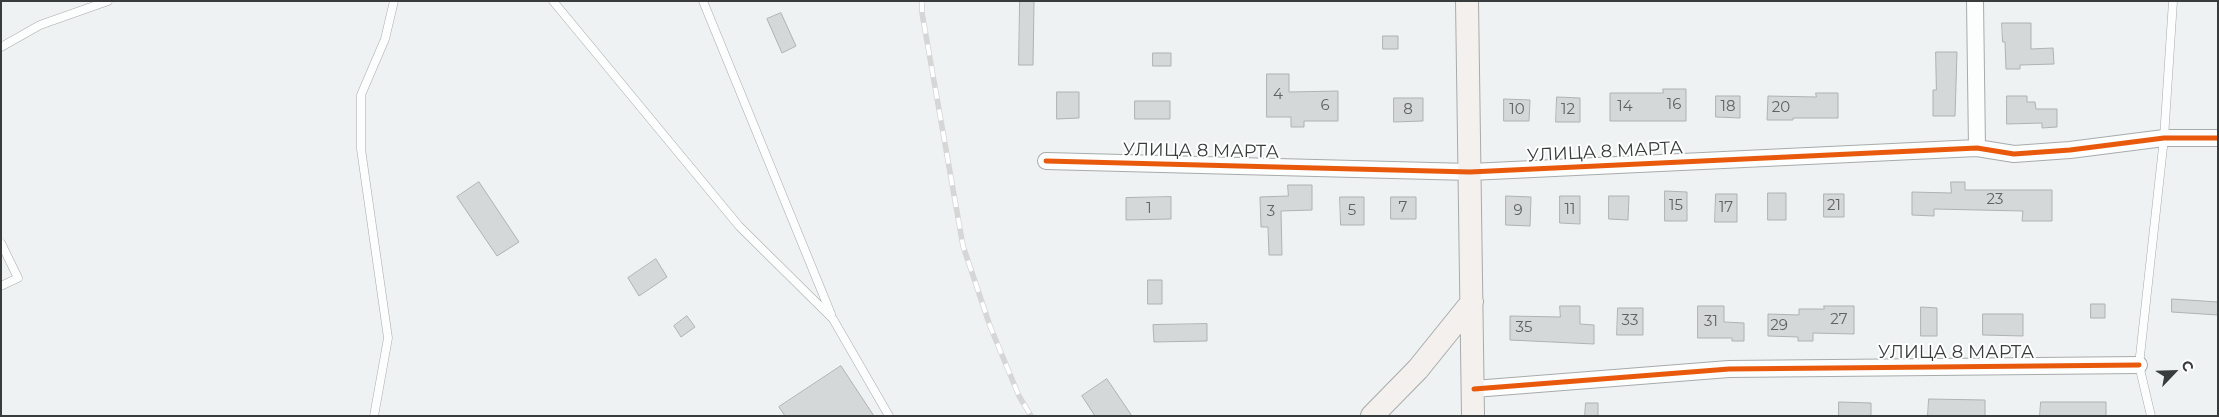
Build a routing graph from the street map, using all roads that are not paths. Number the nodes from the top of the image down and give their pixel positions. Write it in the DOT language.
graph roads {
  1 [pos="108,1"];
  2 [pos="394,1"];
  3 [pos="554,1"];
  4 [pos="703,1"];
  5 [pos="1467,1"];
  6 [pos="1976,1"];
  7 [pos="2173,1"];
  8 [pos="1,47"];
  9 [pos="2164,138"];
  10 [pos="2218,138"];
  11 [pos="1977,148"];
  12 [pos="1046,161"];
  13 [pos="1470,172"];
  14 [pos="1,243"];
  15 [pos="1,286"];
  16 [pos="1472,302"];
  17 [pos="833,319"];
  18 [pos="2139,366"];
  19 [pos="1474,389"];
  20 [pos="374,416"];
  21 [pos="889,416"];
  22 [pos="1372,416"];
  23 [pos="1473,416"];
  24 [pos="2151,416"];
  1 -- 8 [label="lane"];
  2 -- 20 [label="lane"];
  3 -- 17 [label="lane"];
  4 -- 17 [label="lane"];
  5 -- 13 [label="main road"];
  6 -- 11 [label="street"];
  7 -- 9 [label="lane"];
  9 -- 10 [label="street, УЛИЦА 8 МАРТА"];
  9 -- 11 [label="street, УЛИЦА 8 МАРТА"];
  9 -- 18 [label="lane"];
  11 -- 13 [label="street, УЛИЦА 8 МАРТА"];
  12 -- 13 [label="street, УЛИЦА 8 МАРТА"];
  13 -- 16 [label="main road"];
  14 -- 15 [label="lane"];
  16 -- 19 [label="main road"];
  16 -- 22 [label="main road"];
  17 -- 21 [label="lane"];
  18 -- 19 [label="street, УЛИЦА 8 МАРТА"];
  18 -- 24 [label="lane"];
  19 -- 23 [label="main road"];
}
